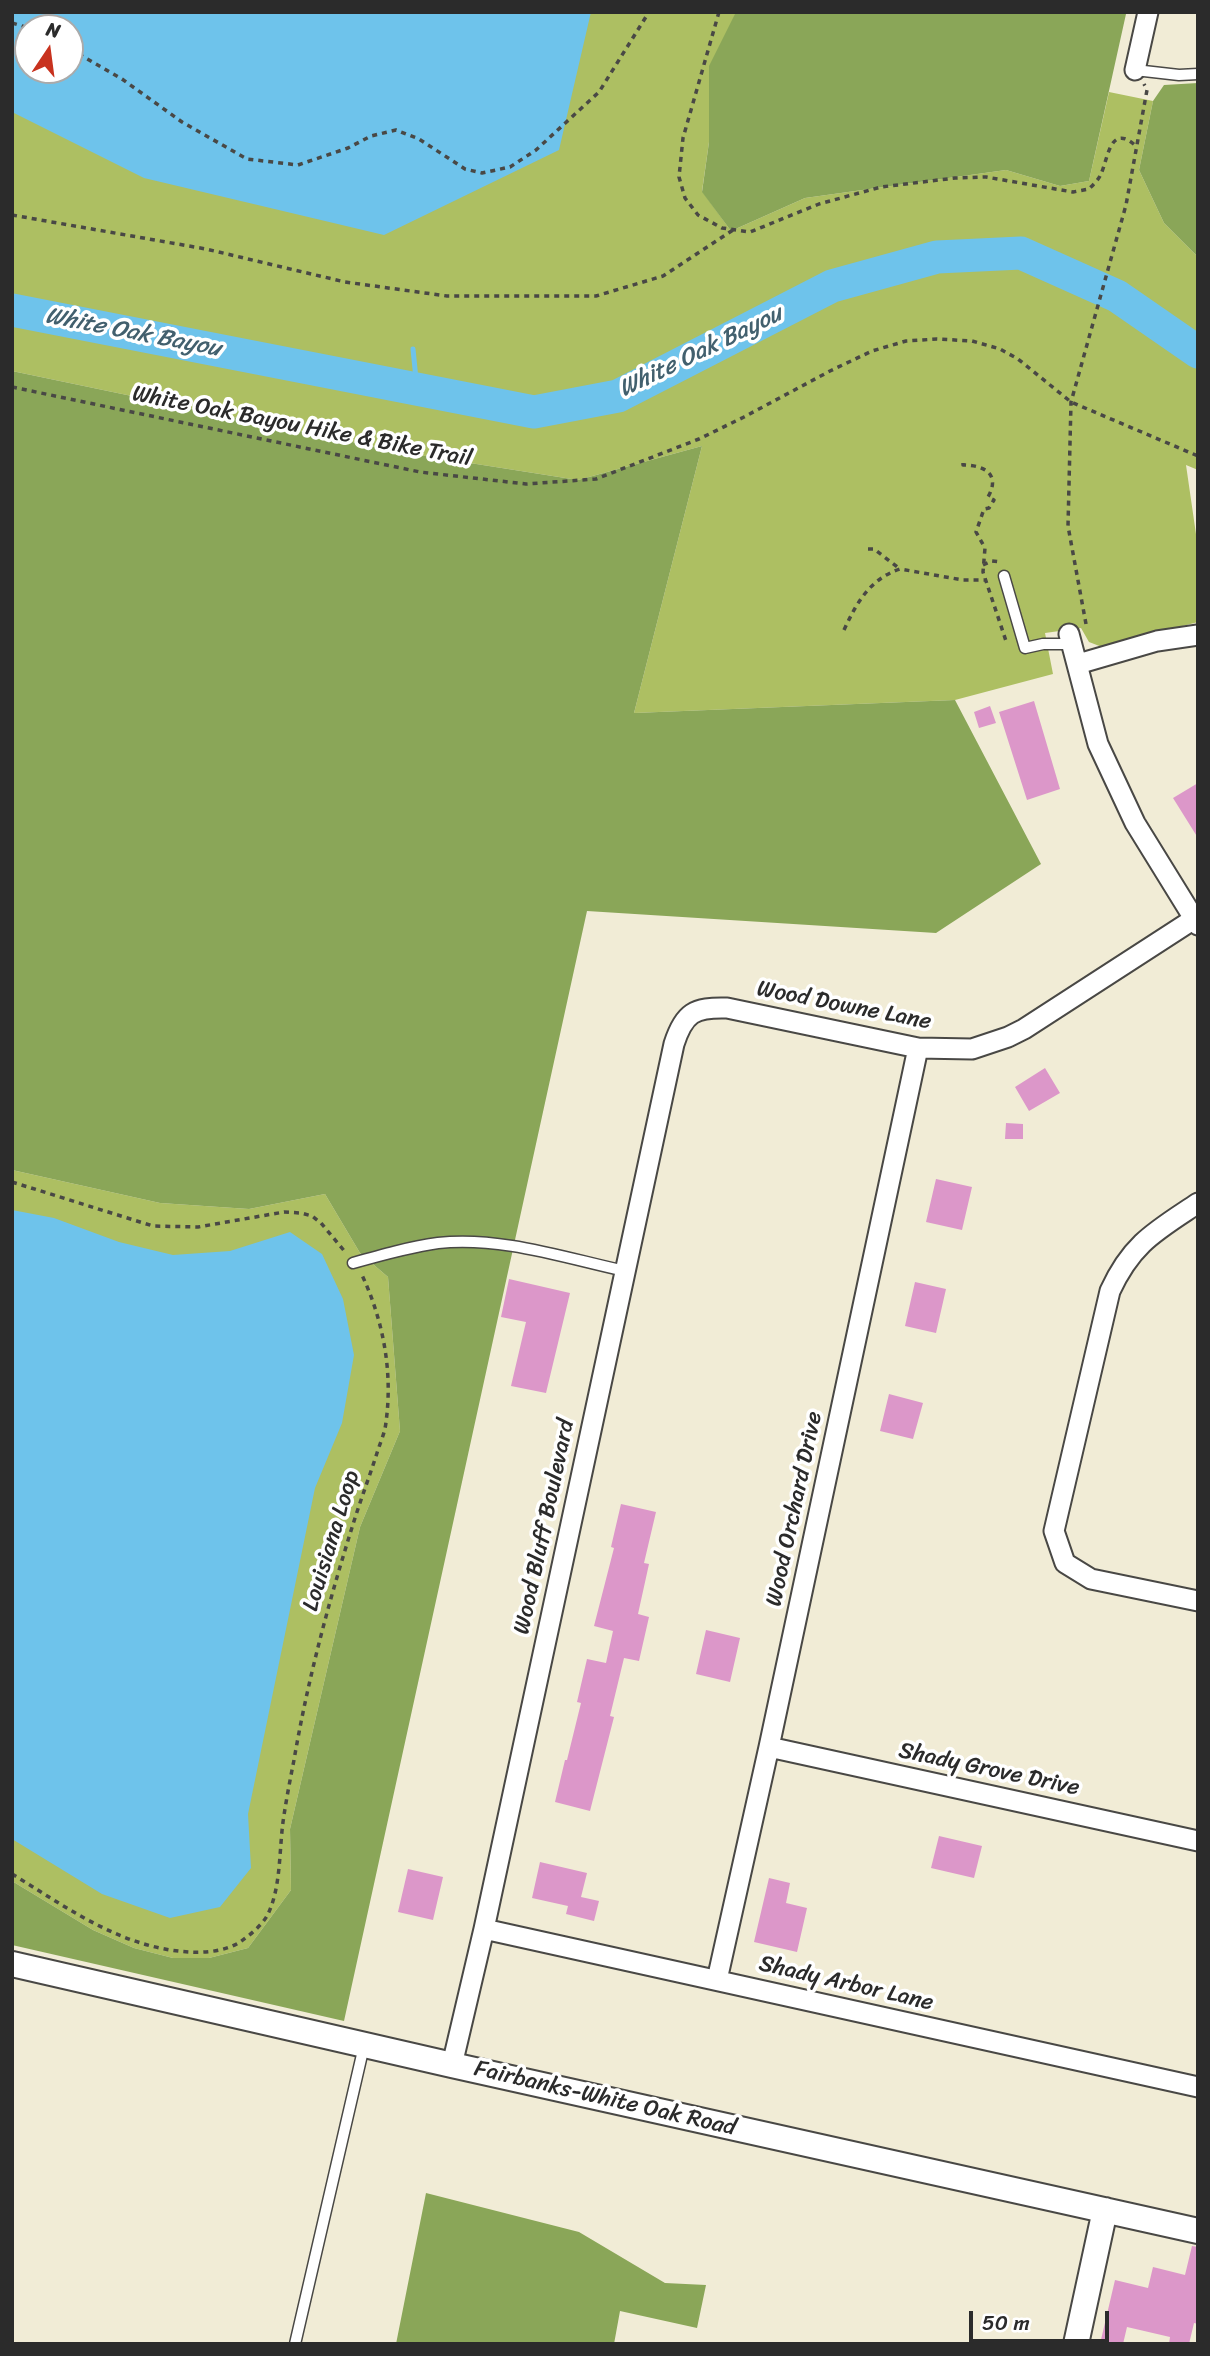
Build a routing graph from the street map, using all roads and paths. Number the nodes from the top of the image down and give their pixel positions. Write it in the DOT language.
graph roads {
  1 [pos="649,12"];
  2 [pos="719,12"];
  3 [pos="1148,12"];
  4 [pos="84,58"];
  5 [pos="1135,70"];
  6 [pos="1198,74"];
  7 [pos="1137,148"];
  8 [pos="12,215"];
  9 [pos="733,230"];
  10 [pos="12,387"];
  11 [pos="1071,402"];
  12 [pos="1198,456"];
  13 [pos="963,463"];
  14 [pos="868,549"];
  15 [pos="983,565"];
  16 [pos="900,569"];
  17 [pos="1004,576"];
  18 [pos="986,581"];
  19 [pos="844,629"];
  20 [pos="1198,635"];
  21 [pos="1071,639"];
  22 [pos="1009,649"];
  23 [pos="1078,664"];
  24 [pos="1196,922"];
  25 [pos="701,1009"];
  26 [pos="918,1048"];
  27 [pos="12,1182"];
  28 [pos="1198,1203"];
  29 [pos="353,1263"];
  30 [pos="625,1271"];
  31 [pos="1198,1601"];
  32 [pos="769,1747"];
  33 [pos="1198,1841"];
  34 [pos="12,1874"];
  35 [pos="484,1929"];
  36 [pos="12,1964"];
  37 [pos="717,1980"];
  38 [pos="365,2045"];
  39 [pos="452,2065"];
  40 [pos="1198,2087"];
  41 [pos="1105,2210"];
  42 [pos="1198,2231"];
  43 [pos="295,2344"];
  44 [pos="1076,2344"];
  1 -- 4 [label="path"];
  2 -- 9 [label="path"];
  3 -- 5 [label="street"];
  5 -- 6 [label="lane"];
  5 -- 7 [label="path"];
  7 -- 9 [label="path"];
  7 -- 11 [label="path"];
  8 -- 9 [label="path"];
  10 -- 11 [label="path, White Oak Bayou Hike & Bike Trail"];
  11 -- 12 [label="path, White Oak Bayou Hike & Bike Trail"];
  11 -- 21 [label="path"];
  13 -- 15 [label="path"];
  14 -- 16 [label="path"];
  15 -- 17 [label="path"];
  15 -- 18 [label="path"];
  16 -- 18 [label="path"];
  16 -- 19 [label="path"];
  17 -- 18 [label="path"];
  17 -- 21 [label="lane"];
  18 -- 22 [label="path"];
  20 -- 23 [label="street"];
  21 -- 23 [label="street"];
  23 -- 24 [label="street"];
  24 -- 26 [label="street, Wood Downe Lane"];
  25 -- 26 [label="street, Wood Downe Lane"];
  25 -- 30 [label="street, Wood Bluff Boulevard"];
  26 -- 32 [label="street, Wood Orchard Drive"];
  27 -- 29 [label="path, Louisiana Loop"];
  28 -- 31 [label="street"];
  29 -- 30 [label="lane"];
  29 -- 34 [label="path, Louisiana Loop"];
  30 -- 35 [label="street, Wood Bluff Boulevard"];
  32 -- 33 [label="street, Shady Grove Drive"];
  32 -- 37 [label="street, Wood Orchard Drive"];
  35 -- 37 [label="street, Shady Arbor Lane"];
  35 -- 39 [label="street, Wood Bluff Boulevard"];
  36 -- 38 [label="street, Fairbanks-White Oak Road"];
  37 -- 40 [label="street, Shady Arbor Lane"];
  38 -- 39 [label="street, Fairbanks-White Oak Road"];
  38 -- 43 [label="lane"];
  39 -- 41 [label="street, Fairbanks-White Oak Road"];
  41 -- 42 [label="street, Fairbanks-White Oak Road"];
  41 -- 44 [label="street"];
}
